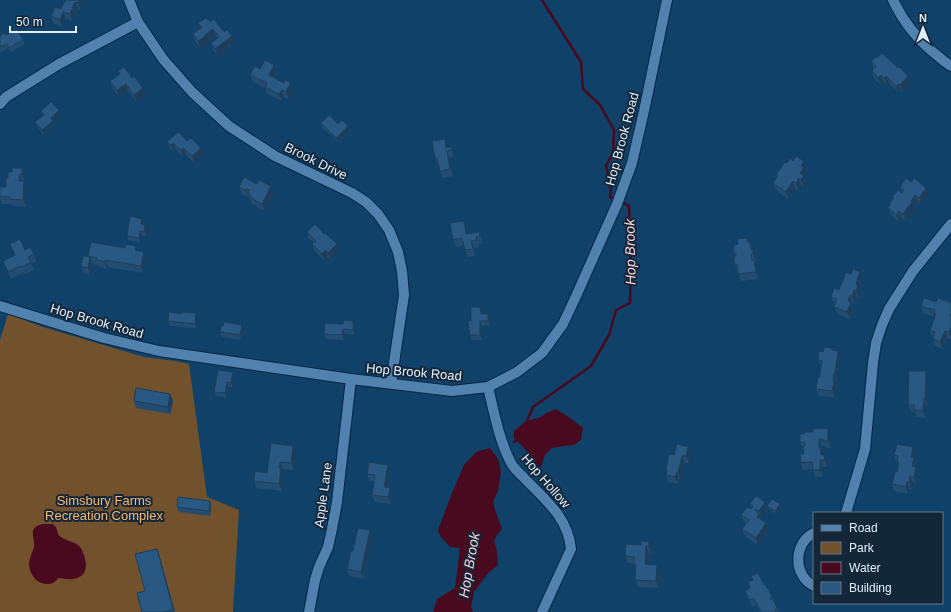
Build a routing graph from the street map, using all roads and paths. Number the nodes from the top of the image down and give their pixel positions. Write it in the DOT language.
graph roads {
  1 [pos="129,0"];
  2 [pos="667,0"];
  3 [pos="893,0"];
  4 [pos="138,22"];
  5 [pos="951,66"];
  6 [pos="0,104"];
  7 [pos="951,224"];
  8 [pos="0,306"];
  9 [pos="350,379"];
  10 [pos="391,383"];
  11 [pos="488,387"];
  12 [pos="846,512"];
  13 [pos="813,534"];
  14 [pos="813,586"];
  15 [pos="309,612"];
  16 [pos="542,612"];
  1 -- 4 [label="street, Brook Drive"];
  2 -- 11 [label="street, Hop Brook Road"];
  3 -- 5 [label="street"];
  4 -- 6 [label="street"];
  4 -- 10 [label="street, Brook Drive"];
  7 -- 12 [label="street"];
  8 -- 9 [label="street, Hop Brook Road"];
  9 -- 10 [label="street, Hop Brook Road"];
  9 -- 15 [label="street, Apple Lane"];
  10 -- 11 [label="street, Hop Brook Road"];
  11 -- 16 [label="street, Hop Hollow"];
  13 -- 14 [label="street"];
}
